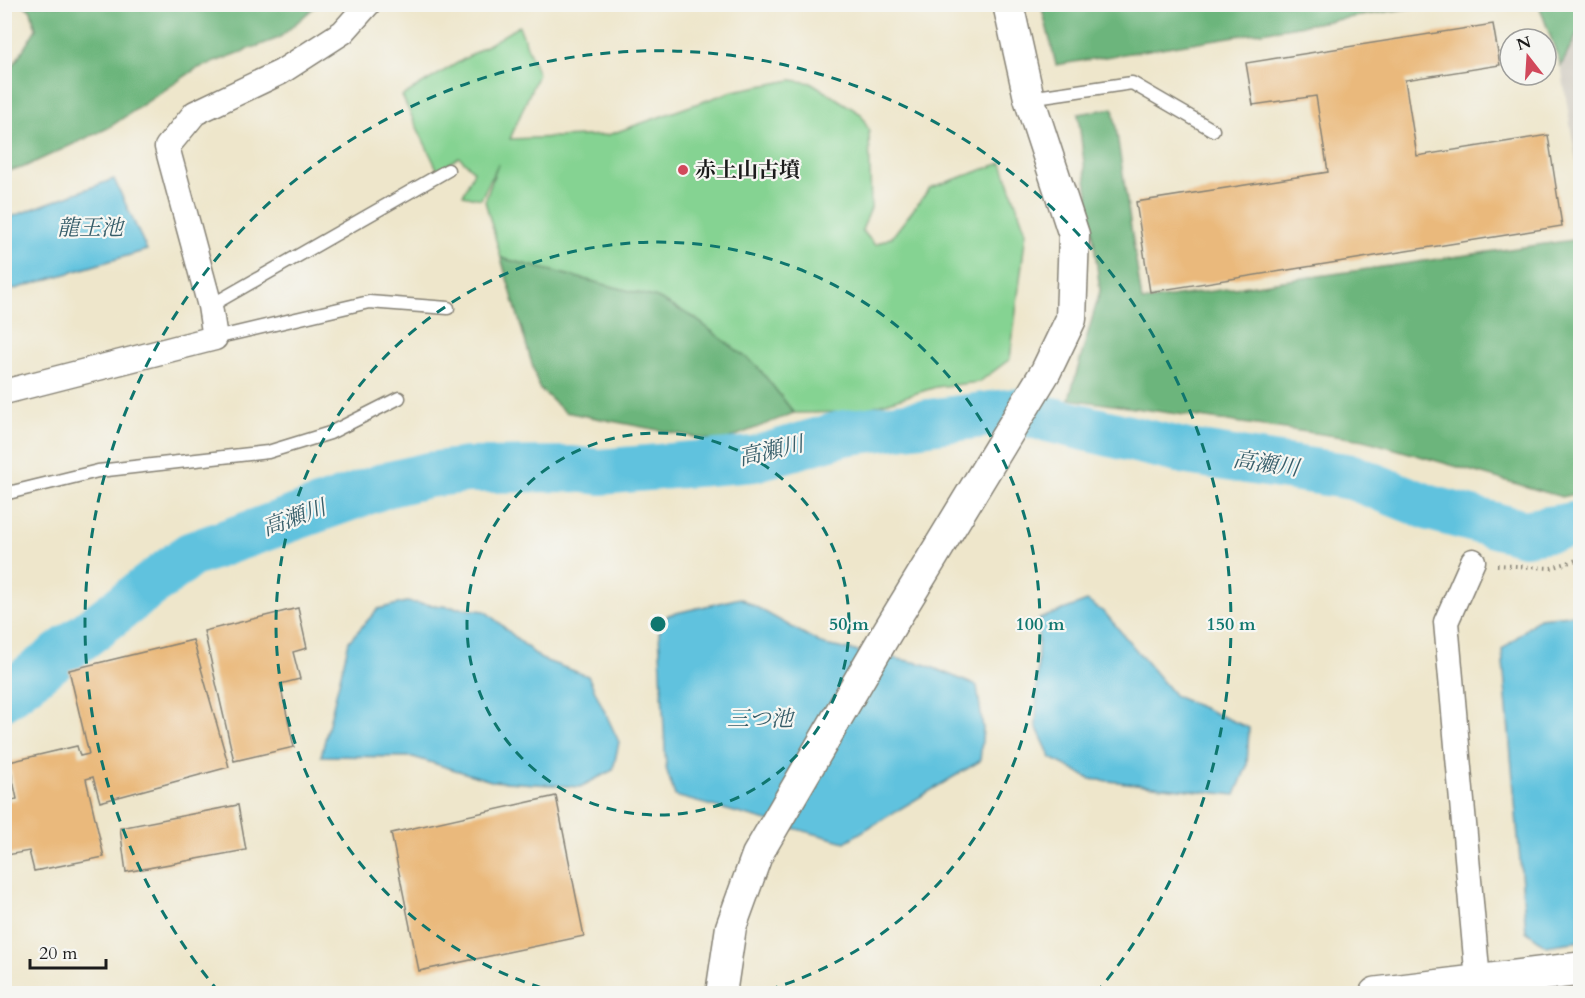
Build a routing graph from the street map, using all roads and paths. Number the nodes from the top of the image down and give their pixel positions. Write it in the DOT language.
graph roads {
  1 [pos="368,4"];
  2 [pos="1008,4"];
  3 [pos="1029,98"];
  4 [pos="1213,130"];
  5 [pos="448,170"];
  6 [pos="210,306"];
  7 [pos="448,308"];
  8 [pos="215,338"];
  9 [pos="4,392"];
  10 [pos="399,398"];
  11 [pos="4,494"];
  12 [pos="1581,559"];
  13 [pos="1473,561"];
  14 [pos="1581,969"];
  15 [pos="1478,981"];
  16 [pos="721,993"];
  17 [pos="1376,993"];
  1 -- 6 [label="street"];
  2 -- 3 [label="street"];
  3 -- 4 [label="lane"];
  3 -- 16 [label="street"];
  5 -- 6 [label="lane"];
  6 -- 8 [label="street"];
  7 -- 8 [label="lane"];
  8 -- 9 [label="street"];
  10 -- 11 [label="lane"];
  12 -- 13 [label="path"];
  13 -- 15 [label="street"];
  14 -- 15 [label="main road"];
  15 -- 17 [label="main road"];
}
